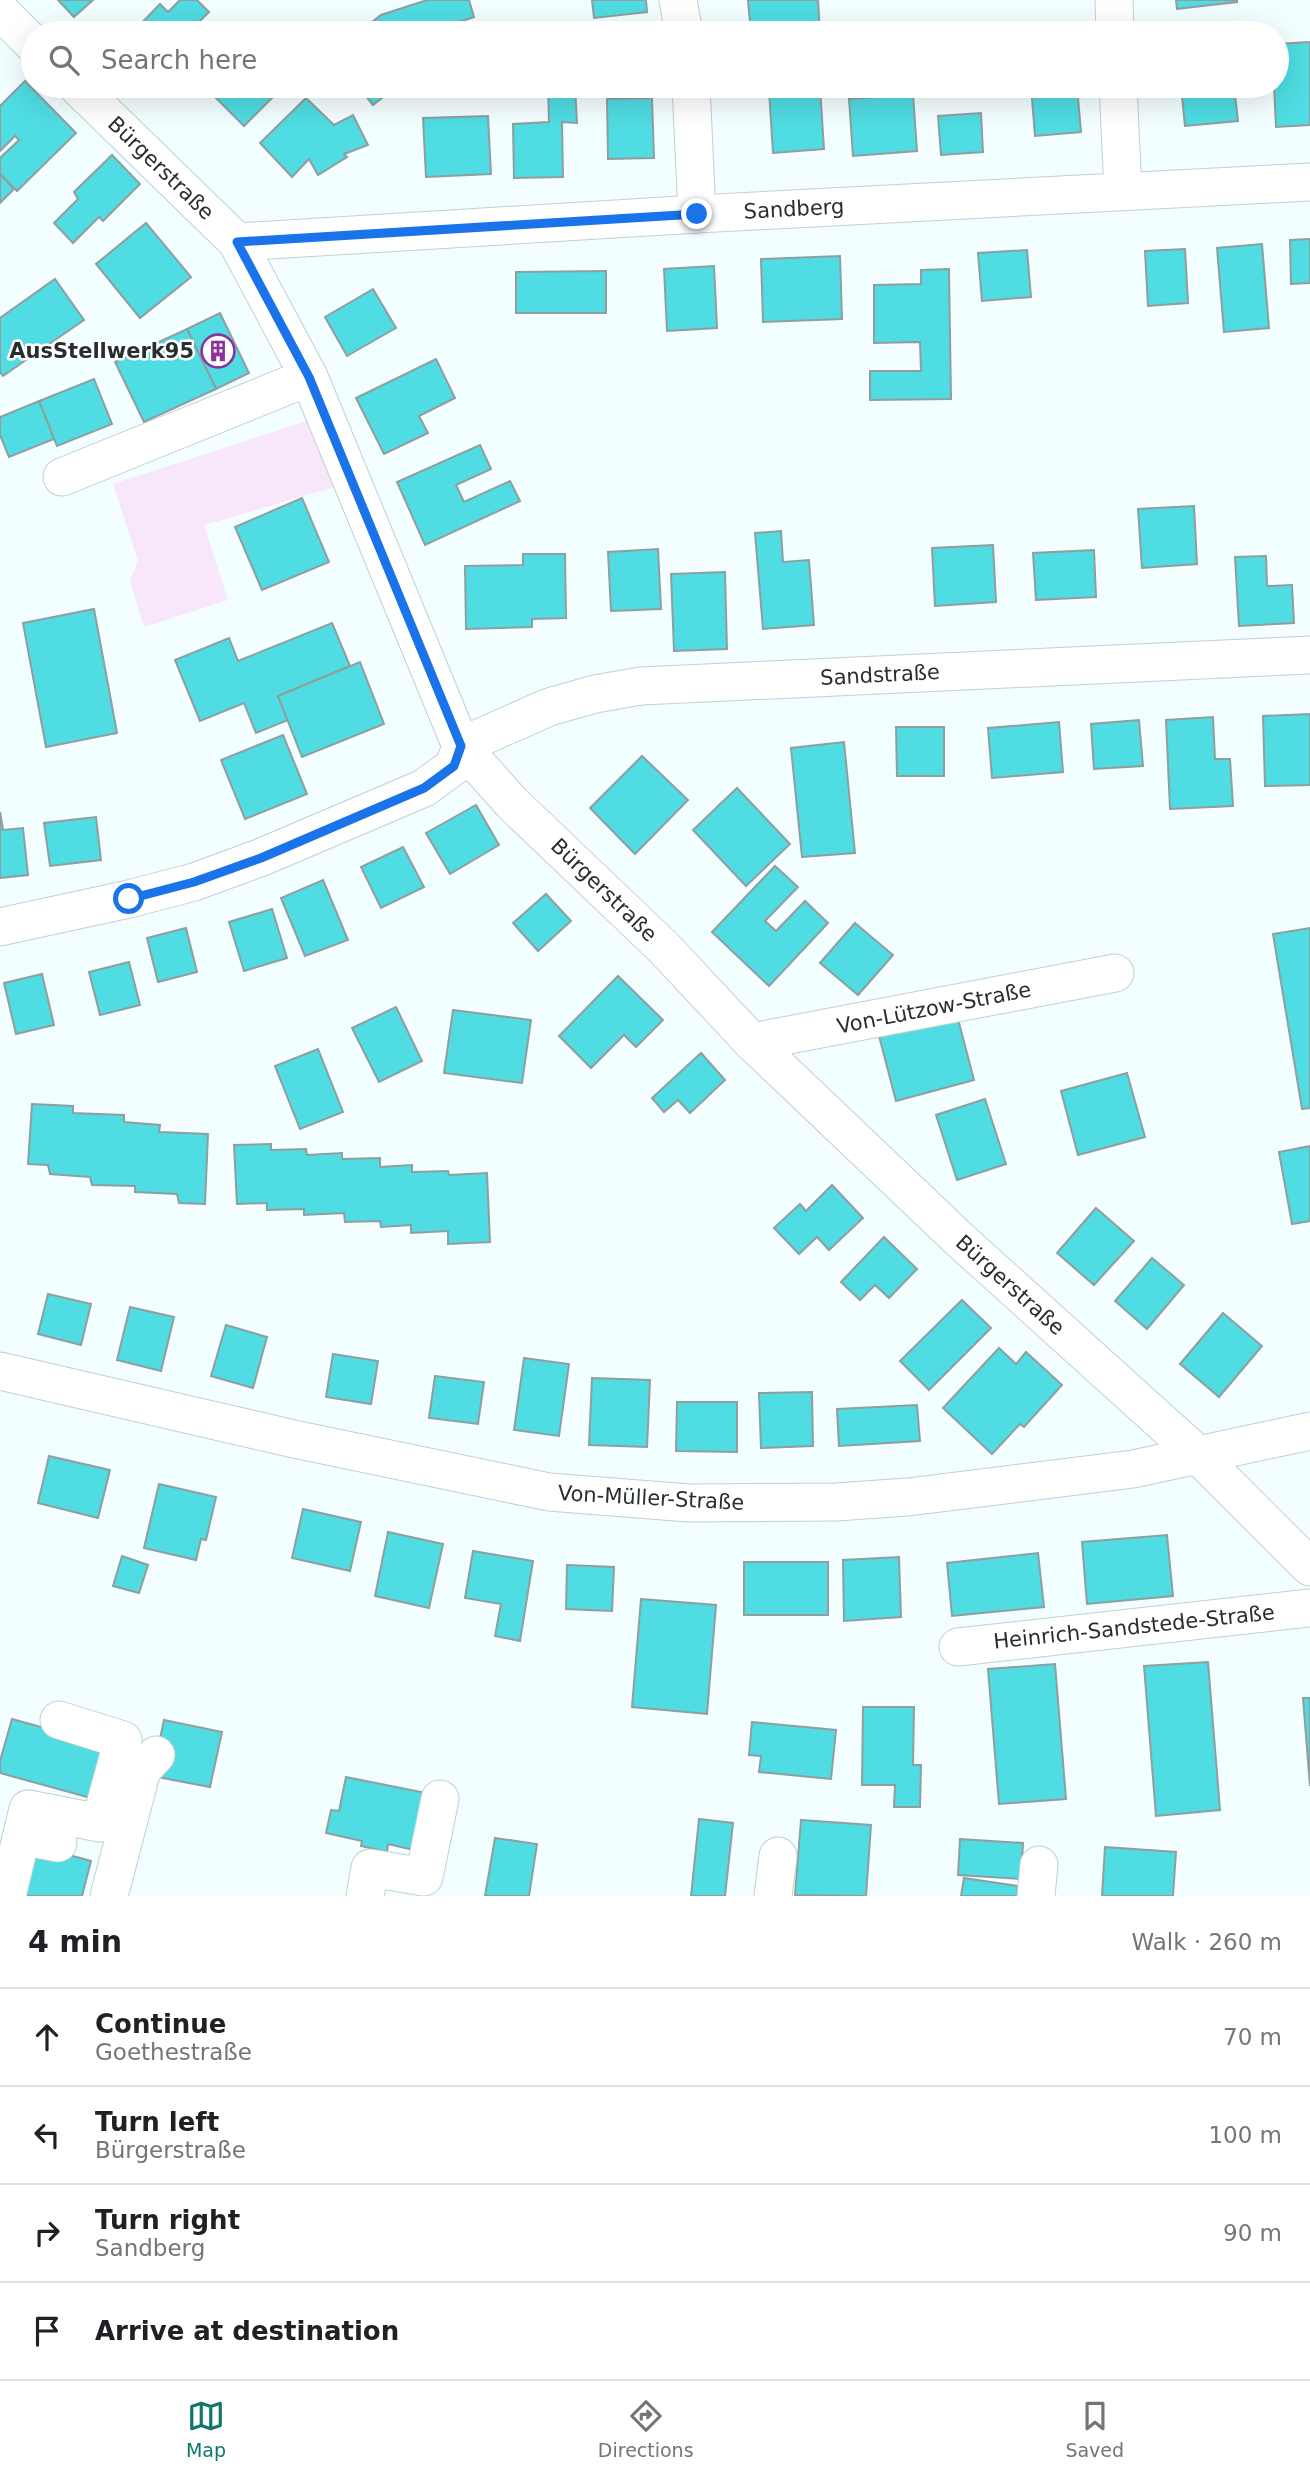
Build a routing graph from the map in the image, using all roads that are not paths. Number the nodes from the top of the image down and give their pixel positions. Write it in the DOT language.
graph roads {
  1 [pos="678,0"];
  2 [pos="1114,0"];
  3 [pos="0,11"];
  4 [pos="682,21"];
  5 [pos="1115,21"];
  6 [pos="21,32"];
  7 [pos="89,98"];
  8 [pos="692,98"];
  9 [pos="1119,98"];
  10 [pos="1310,182"];
  11 [pos="1123,191"];
  12 [pos="697,214"];
  13 [pos="237,242"];
  14 [pos="309,377"];
  15 [pos="62,478"];
  16 [pos="1310,655"];
  17 [pos="461,746"];
  18 [pos="0,927"];
  19 [pos="1115,973"];
  20 [pos="752,1042"];
  21 [pos="0,1371"];
  22 [pos="1310,1431"];
  23 [pos="1197,1454"];
  24 [pos="1310,1567"];
  25 [pos="1310,1608"];
  26 [pos="958,1647"];
  27 [pos="59,1720"];
  28 [pos="156,1755"];
  29 [pos="440,1800"];
  30 [pos="22,1836"];
  31 [pos="58,1843"];
  32 [pos="778,1856"];
  33 [pos="7,1896"];
  34 [pos="109,1896"];
  35 [pos="365,1896"];
  36 [pos="773,1896"];
  1 -- 4 [label="street"];
  2 -- 5 [label="street"];
  3 -- 6 [label="street"];
  7 -- 13 [label="street, Bürgerstraße"];
  8 -- 12 [label="street"];
  9 -- 11 [label="street"];
  10 -- 11 [label="street, Sandberg"];
  11 -- 12 [label="street, Sandberg"];
  12 -- 13 [label="street, Sandberg"];
  13 -- 14 [label="street, Bürgerstraße"];
  14 -- 15 [label="street"];
  14 -- 17 [label="street, Bürgerstraße"];
  16 -- 17 [label="street, Sandstraße"];
  17 -- 18 [label="street"];
  17 -- 20 [label="street, Bürgerstraße"];
  19 -- 20 [label="street, Von-Lützow-Straße"];
  20 -- 23 [label="street, Bürgerstraße"];
  21 -- 23 [label="street, Von-Müller-Straße"];
  22 -- 23 [label="street, Von-Müller-Straße"];
  23 -- 24 [label="street, Bürgerstraße"];
  25 -- 26 [label="street, Heinrich-Sandstede-Straße"];
  27 -- 30 [label="street"];
  28 -- 34 [label="street"];
  29 -- 35 [label="street"];
  30 -- 31 [label="street"];
  30 -- 33 [label="street"];
  32 -- 36 [label="street"];
}
